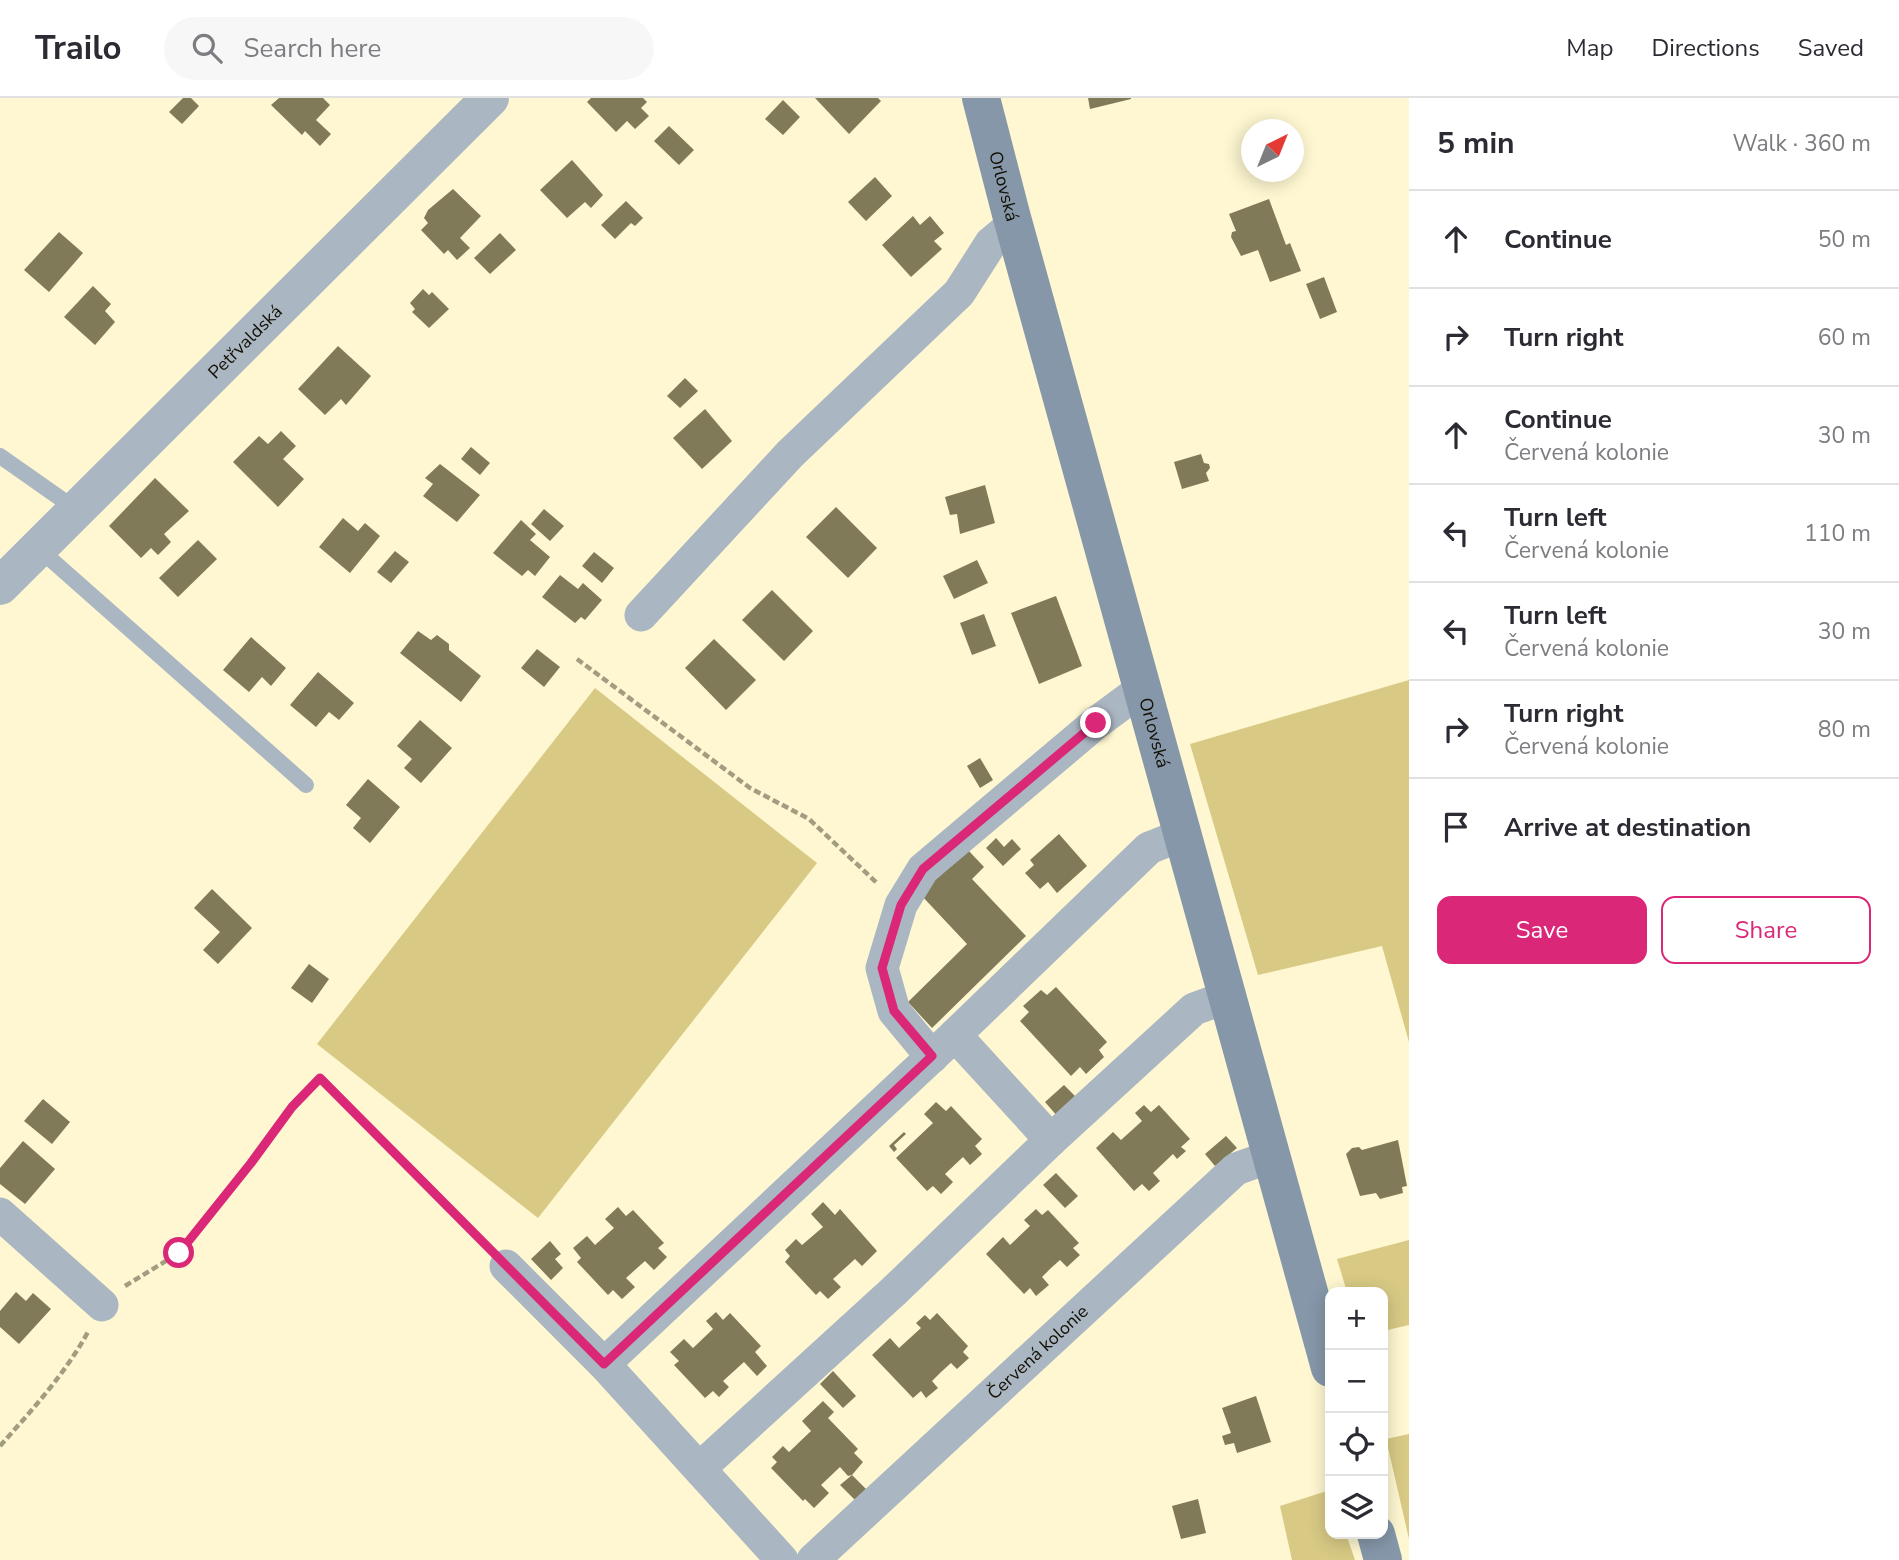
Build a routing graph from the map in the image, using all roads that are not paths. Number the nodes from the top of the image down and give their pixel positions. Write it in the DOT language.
graph roads {
  1 [pos="490,98"];
  2 [pos="981,98"];
  3 [pos="1014,224"];
  4 [pos="0,456"];
  5 [pos="77,510"];
  6 [pos="38,548"];
  7 [pos="0,586"];
  8 [pos="641,615"];
  9 [pos="1142,689"];
  10 [pos="306,785"];
  11 [pos="1182,835"];
  12 [pos="1227,997"];
  13 [pos="943,1046"];
  14 [pos="1051,1140"];
  15 [pos="1272,1156"];
  16 [pos="0,1214"];
  17 [pos="506,1266"];
  18 [pos="102,1305"];
  19 [pos="1325,1350"];
  20 [pos="604,1364"];
  21 [pos="700,1468"];
  22 [pos="1377,1539"];
  23 [pos="782,1560"];
  24 [pos="813,1560"];
  25 [pos="1383,1560"];
  1 -- 5 [label="street, Petřvaldská"];
  2 -- 3 [label="main road, Orlovská"];
  3 -- 8 [label="street"];
  3 -- 9 [label="main road, Orlovská"];
  4 -- 5 [label="lane"];
  5 -- 6 [label="street, Petřvaldská"];
  6 -- 7 [label="street, Petřvaldská"];
  6 -- 10 [label="lane"];
  9 -- 11 [label="main road, Orlovská"];
  9 -- 13 [label="street"];
  11 -- 12 [label="main road, Orlovská"];
  11 -- 13 [label="street"];
  12 -- 14 [label="street"];
  12 -- 15 [label="main road, Orlovská"];
  13 -- 14 [label="street"];
  13 -- 20 [label="street"];
  14 -- 21 [label="street"];
  15 -- 19 [label="main road, Orlovská"];
  15 -- 24 [label="street, Červená kolonie"];
  16 -- 18 [label="street"];
  17 -- 20 [label="street"];
  20 -- 21 [label="street"];
  21 -- 23 [label="street"];
  22 -- 25 [label="main road"];
}
